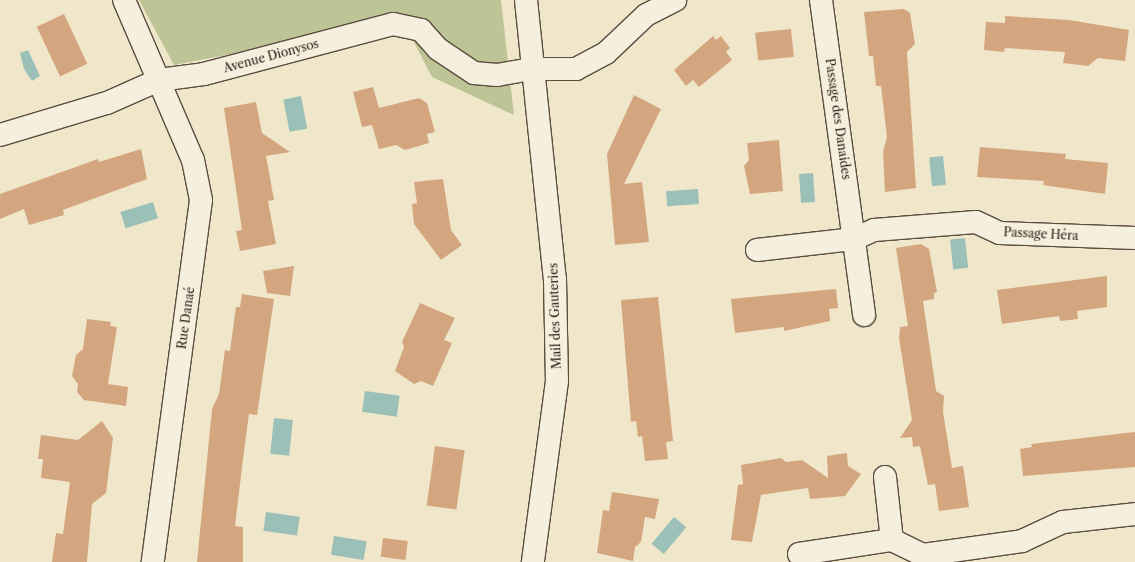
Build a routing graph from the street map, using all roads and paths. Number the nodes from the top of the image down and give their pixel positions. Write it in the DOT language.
graph roads {
  1 [pos="124,0"];
  2 [pos="526,0"];
  3 [pos="675,0"];
  4 [pos="822,0"];
  5 [pos="532,69"];
  6 [pos="160,80"];
  7 [pos="0,135"];
  8 [pos="1135,238"];
  9 [pos="854,239"];
  10 [pos="757,250"];
  11 [pos="864,315"];
  12 [pos="886,477"];
  13 [pos="1135,514"];
  14 [pos="892,540"];
  15 [pos="864,553"];
  16 [pos="800,554"];
  17 [pos="153,562"];
  18 [pos="533,562"];
  1 -- 6 [label="street, Rue Danaé"];
  2 -- 5 [label="street, Mail des Gauteries"];
  3 -- 5 [label="street, Avenue Dionysos"];
  4 -- 9 [label="street, Passage des Danaides"];
  5 -- 6 [label="street, Avenue Dionysos"];
  5 -- 18 [label="street, Mail des Gauteries"];
  6 -- 7 [label="street, Avenue Dionysos"];
  6 -- 17 [label="street, Rue Danaé"];
  8 -- 9 [label="street, Passage Héra"];
  9 -- 10 [label="street"];
  9 -- 11 [label="street, Passage des Danaides"];
  12 -- 14 [label="street"];
  13 -- 14 [label="street"];
  14 -- 15 [label="street"];
  15 -- 16 [label="street"];
}
